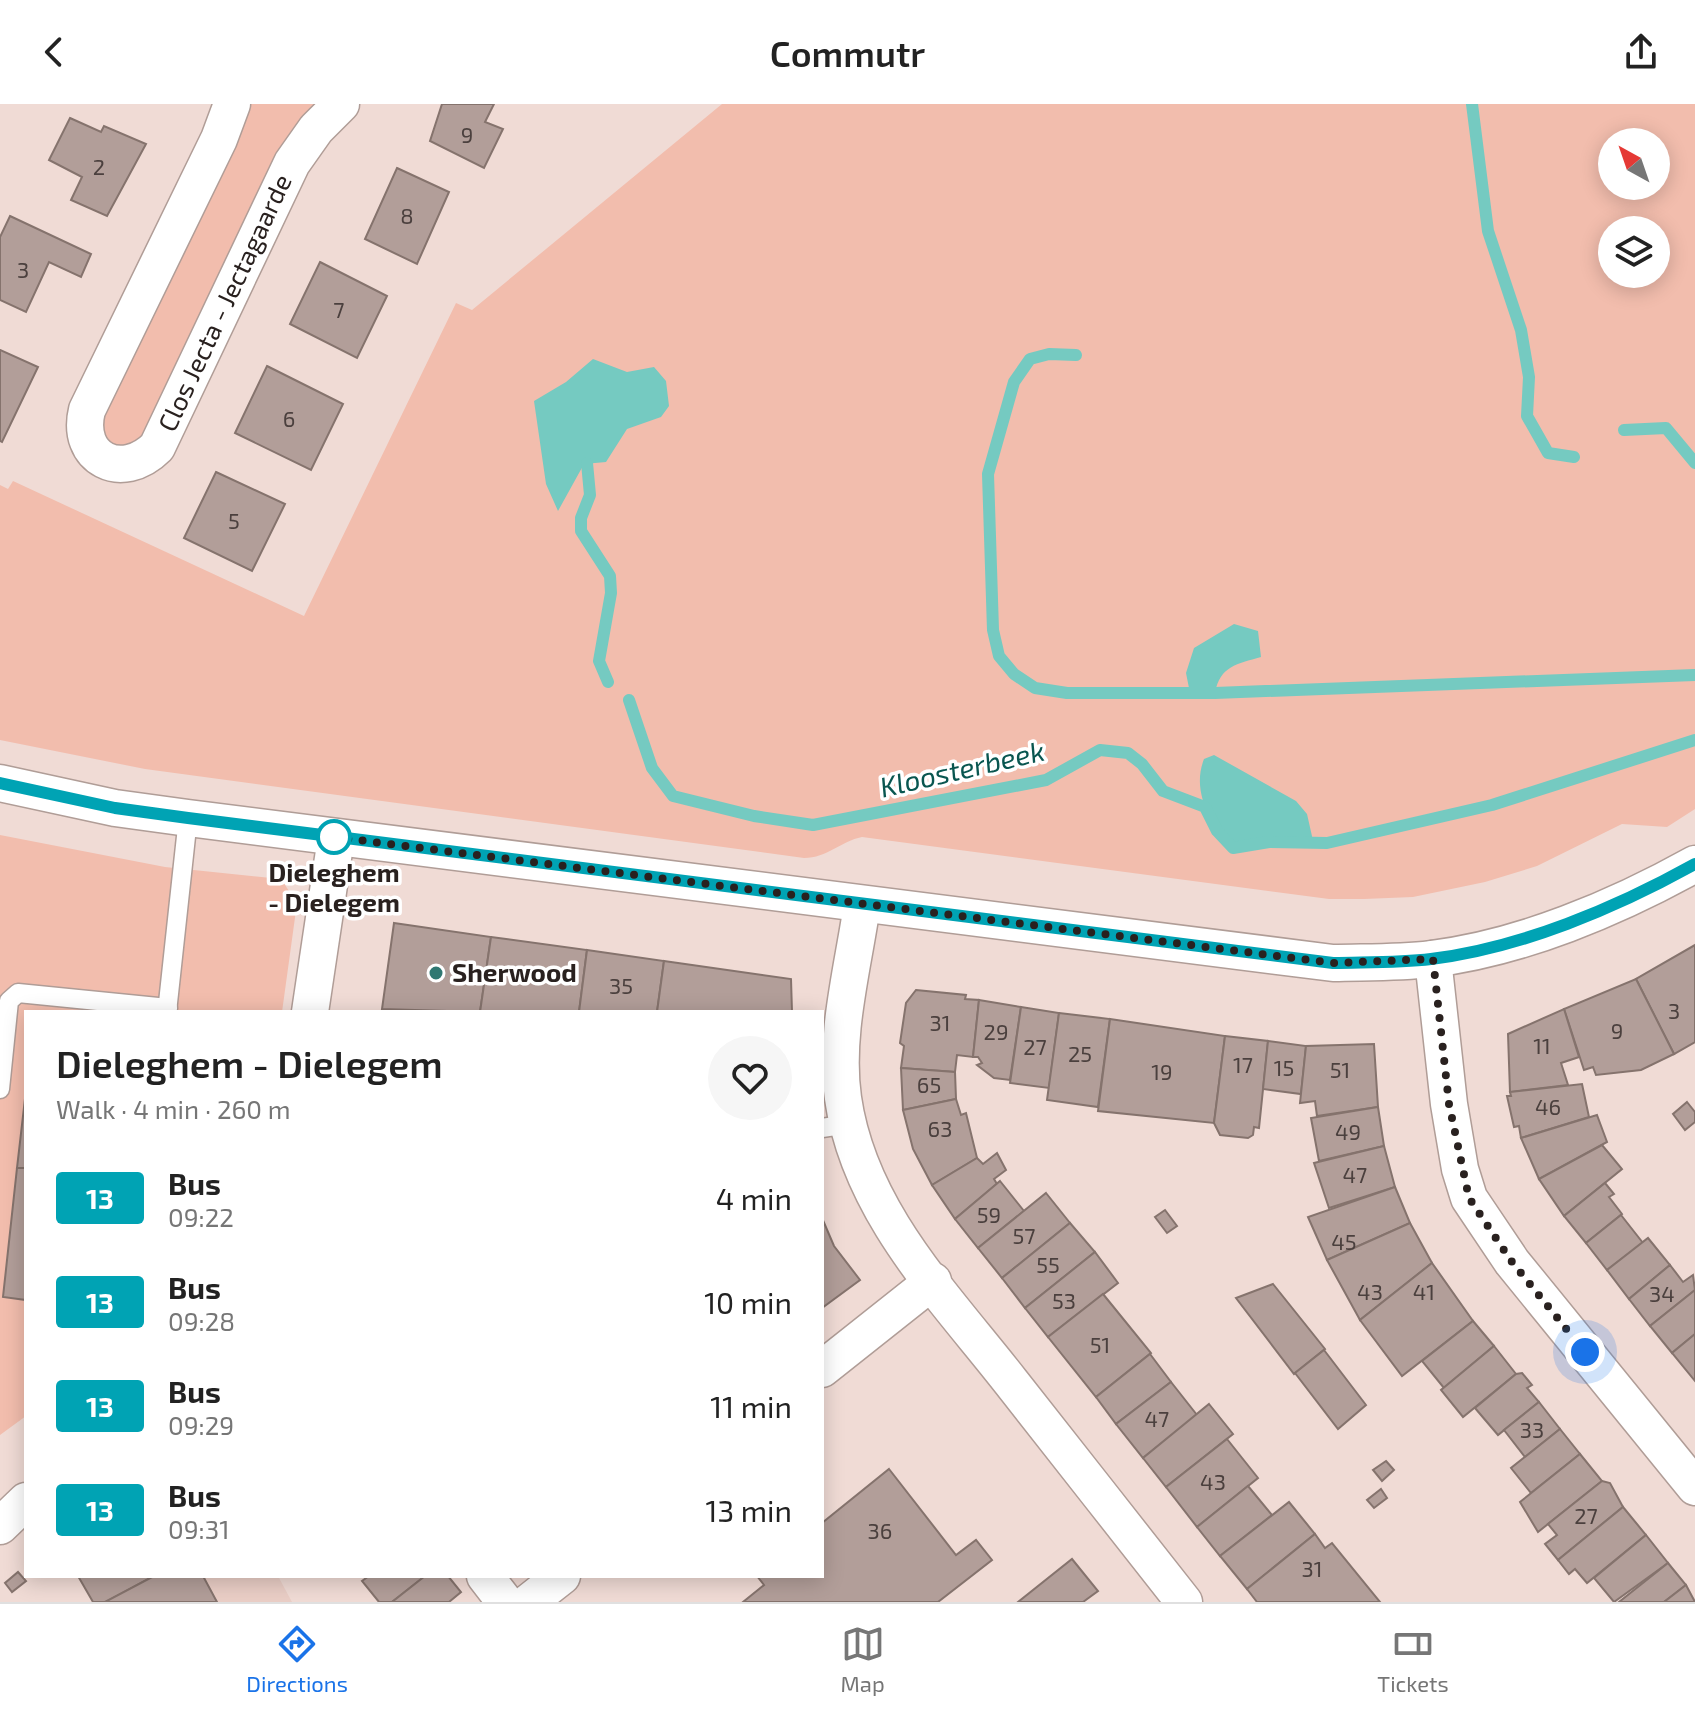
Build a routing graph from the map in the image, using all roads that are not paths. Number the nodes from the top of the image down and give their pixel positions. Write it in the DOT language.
graph roads {
  1 [pos="232,104"];
  2 [pos="341,104"];
  3 [pos="0,783"];
  4 [pos="188,818"];
  5 [pos="336,838"];
  6 [pos="1695,864"];
  7 [pos="862,905"];
  8 [pos="1433,959"];
  9 [pos="167,1010"];
  10 [pos="310,1010"];
  11 [pos="0,1089"];
  12 [pos="834,1112"];
  13 [pos="933,1281"];
  14 [pos="824,1367"];
  15 [pos="1695,1487"];
  16 [pos="24,1503"];
  17 [pos="0,1526"];
  18 [pos="487,1578"];
  19 [pos="559,1578"];
  20 [pos="505,1602"];
  21 [pos="529,1602"];
  22 [pos="1184,1602"];
  1 -- 2 [label="street, Clos Jecta - Jectagaarde"];
  3 -- 4 [label="street"];
  4 -- 5 [label="street"];
  4 -- 9 [label="lane"];
  5 -- 7 [label="street"];
  5 -- 10 [label="street"];
  6 -- 8 [label="street"];
  7 -- 8 [label="street"];
  7 -- 12 [label="street"];
  8 -- 15 [label="street"];
  9 -- 11 [label="lane"];
  12 -- 13 [label="street"];
  13 -- 14 [label="street"];
  13 -- 22 [label="street"];
  16 -- 17 [label="street"];
  18 -- 20 [label="street"];
  19 -- 21 [label="street"];
}
